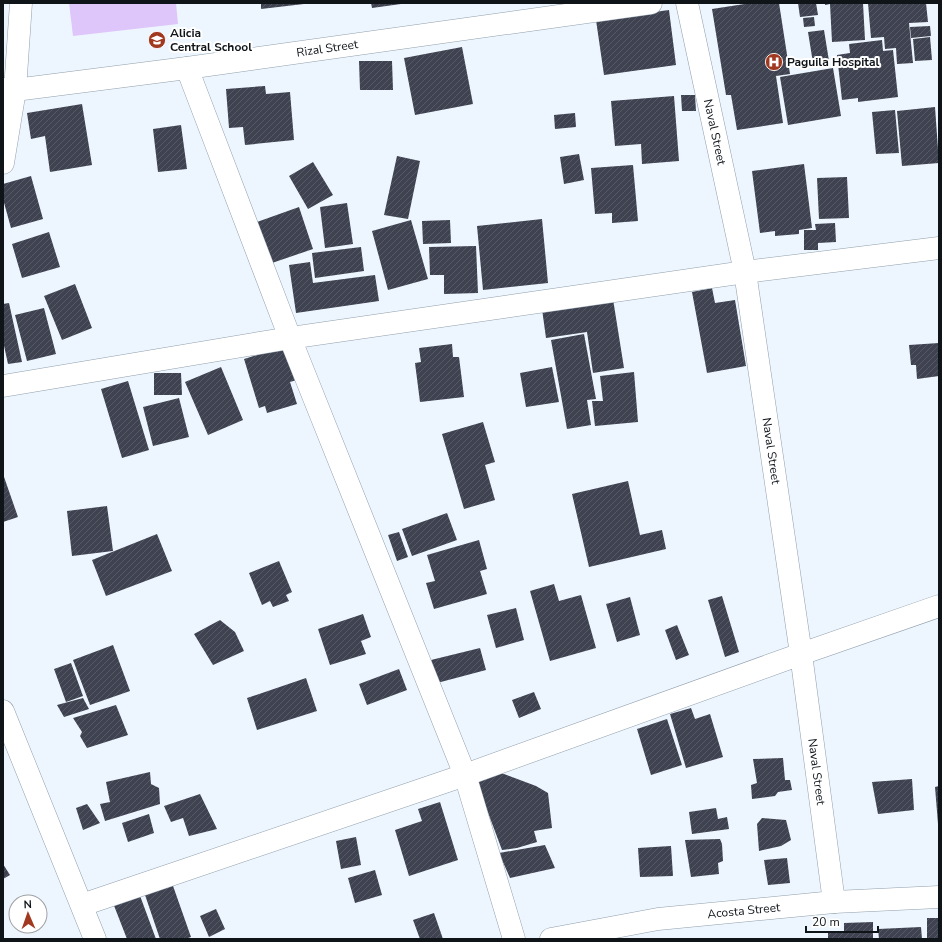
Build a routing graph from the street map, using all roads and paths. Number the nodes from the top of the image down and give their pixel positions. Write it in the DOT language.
graph roads {
  1 [pos="21,3"];
  2 [pos="650,3"];
  3 [pos="686,3"];
  4 [pos="187,68"];
  5 [pos="9,90"];
  6 [pos="3,163"];
  7 [pos="939,248"];
  8 [pos="745,272"];
  9 [pos="290,338"];
  10 [pos="3,386"];
  11 [pos="939,606"];
  12 [pos="801,654"];
  13 [pos="3,712"];
  14 [pos="465,775"];
  15 [pos="939,897"];
  16 [pos="834,902"];
  17 [pos="82,905"];
  18 [pos="95,939"];
  19 [pos="514,939"];
  20 [pos="551,939"];
  1 -- 5 [label="street"];
  2 -- 4 [label="street, Rizal Street"];
  3 -- 8 [label="street, Naval Street"];
  4 -- 5 [label="street, Rizal Street"];
  4 -- 9 [label="street"];
  5 -- 6 [label="street"];
  7 -- 8 [label="street"];
  8 -- 9 [label="street"];
  8 -- 12 [label="street, Naval Street"];
  9 -- 10 [label="street"];
  9 -- 14 [label="street"];
  11 -- 12 [label="street"];
  12 -- 14 [label="street"];
  12 -- 16 [label="street, Naval Street"];
  13 -- 17 [label="street"];
  14 -- 17 [label="street"];
  14 -- 19 [label="street"];
  15 -- 16 [label="street, Acosta Street"];
  16 -- 20 [label="street, Acosta Street"];
  17 -- 18 [label="street"];
}
